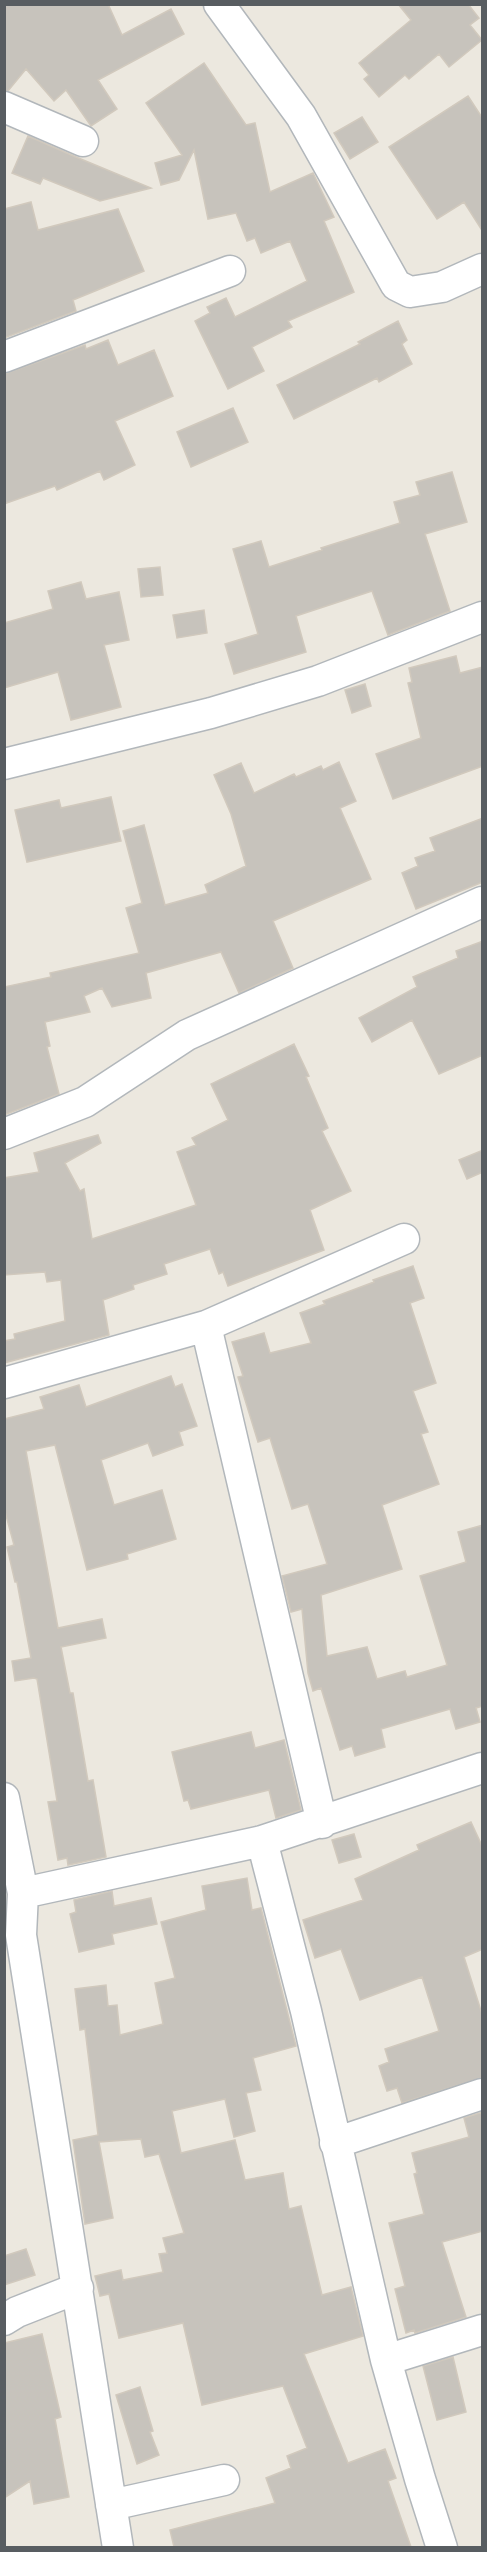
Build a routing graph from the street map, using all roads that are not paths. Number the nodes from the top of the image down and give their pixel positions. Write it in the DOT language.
graph roads {
  1 [pos="219,4"];
  2 [pos="4,107"];
  3 [pos="83,141"];
  4 [pos="483,269"];
  5 [pos="230,271"];
  6 [pos="4,357"];
  7 [pos="483,617"];
  8 [pos="4,764"];
  9 [pos="483,902"];
  10 [pos="4,1134"];
  11 [pos="404,1239"];
  12 [pos="206,1326"];
  13 [pos="4,1383"];
  14 [pos="483,1768"];
  15 [pos="4,1798"];
  16 [pos="322,1823"];
  17 [pos="262,1841"];
  18 [pos="23,1893"];
  19 [pos="13,1938"];
  20 [pos="483,2094"];
  21 [pos="335,2143"];
  22 [pos="78,2288"];
  23 [pos="4,2320"];
  24 [pos="483,2330"];
  25 [pos="386,2360"];
  26 [pos="224,2480"];
  27 [pos="111,2505"];
  28 [pos="118,2547"];
  29 [pos="442,2547"];
  1 -- 4 [label="street"];
  2 -- 3 [label="street"];
  5 -- 6 [label="street"];
  7 -- 8 [label="street"];
  9 -- 10 [label="street"];
  11 -- 12 [label="street"];
  12 -- 13 [label="street"];
  12 -- 16 [label="street"];
  14 -- 16 [label="street"];
  15 -- 18 [label="street"];
  16 -- 17 [label="street"];
  17 -- 18 [label="street"];
  17 -- 21 [label="street"];
  18 -- 19 [label="street"];
  19 -- 22 [label="street"];
  20 -- 21 [label="street"];
  21 -- 25 [label="street"];
  22 -- 23 [label="street"];
  22 -- 27 [label="street"];
  24 -- 25 [label="street"];
  25 -- 29 [label="street"];
  26 -- 27 [label="street"];
  27 -- 28 [label="street"];
}
